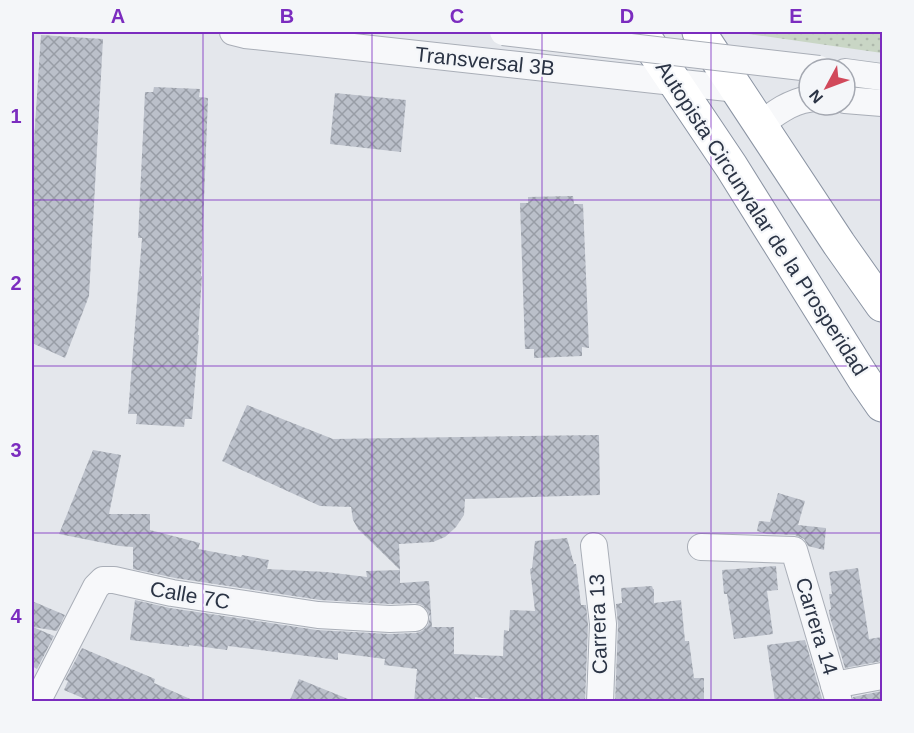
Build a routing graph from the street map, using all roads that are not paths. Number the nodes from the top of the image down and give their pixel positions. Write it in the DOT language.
graph roads {
  1 [pos="233,32"];
  2 [pos="502,32"];
  3 [pos="641,32"];
  4 [pos="699,32"];
  5 [pos="797,66"];
  6 [pos="857,74"];
  7 [pos="882,77"];
  8 [pos="675,82"];
  9 [pos="736,89"];
  10 [pos="857,101"];
  11 [pos="797,102"];
  12 [pos="882,103"];
  13 [pos="760,125"];
  14 [pos="882,305"];
  15 [pos="882,405"];
  16 [pos="594,546"];
  17 [pos="701,547"];
  18 [pos="415,618"];
  19 [pos="882,676"];
  20 [pos="837,693"];
  21 [pos="36,700"];
  22 [pos="600,702"];
  1 -- 8 [label="street, Transversal 3B"];
  2 -- 5 [label="street, Transversal 3B, bridge"];
  3 -- 8 [label="highway, Autopista Circunvalar de la Prosperidad"];
  4 -- 9 [label="highway"];
  6 -- 7 [label="street"];
  8 -- 9 [label="street, Transversal 3B"];
  8 -- 15 [label="highway, Autopista Circunvalar de la Prosperidad"];
  9 -- 13 [label="highway"];
  10 -- 12 [label="street"];
  11 -- 13 [label="street"];
  13 -- 14 [label="highway"];
  16 -- 22 [label="street, Carrera 13"];
  17 -- 20 [label="street, Carrera 14"];
  18 -- 21 [label="street, Calle 7C"];
  19 -- 20 [label="street"];
}
